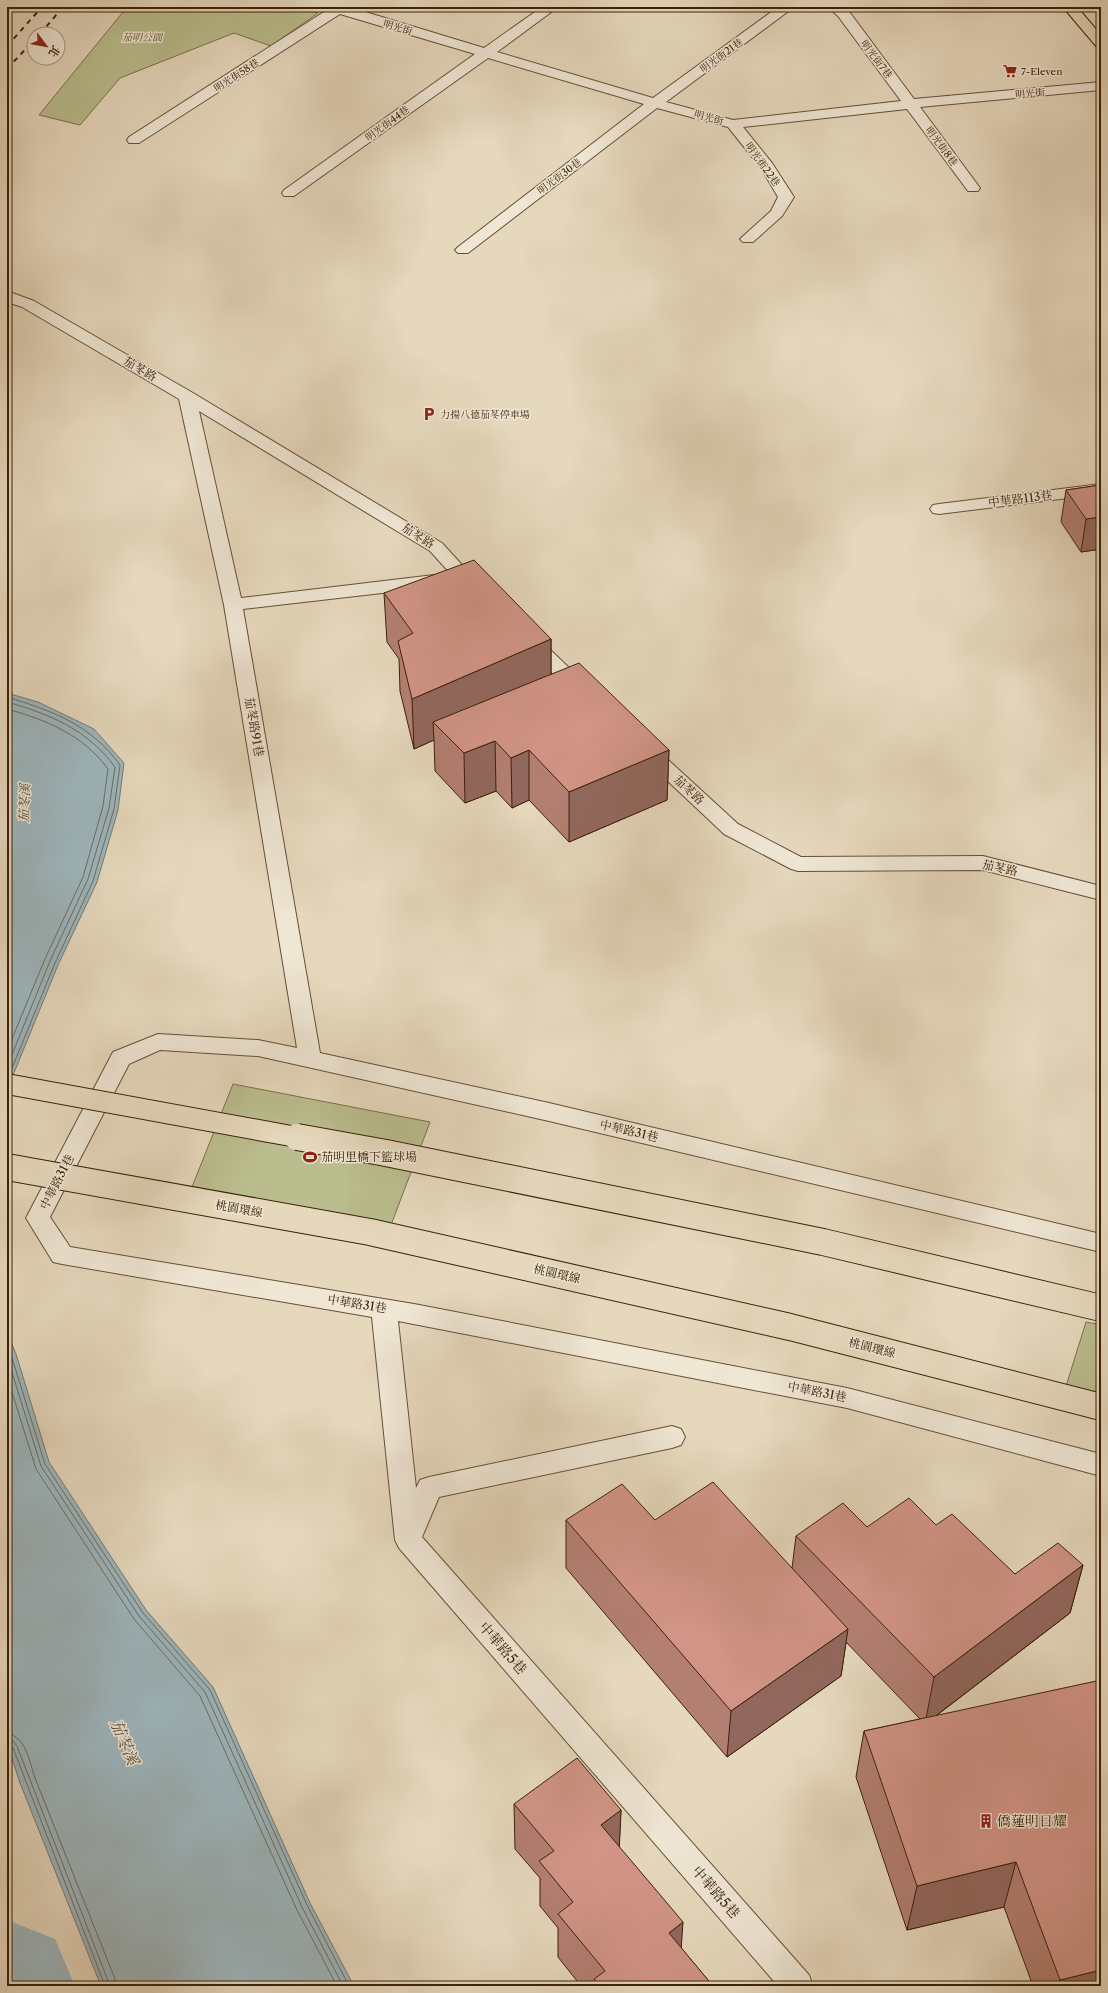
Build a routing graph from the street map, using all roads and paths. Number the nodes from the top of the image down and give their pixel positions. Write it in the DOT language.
graph roads {
  1 [pos="551,7"];
  2 [pos="787,7"];
  3 [pos="1070,7"];
  4 [pos="337,8"];
  5 [pos="839,10"];
  6 [pos="1101,43"];
  7 [pos="486,53"];
  8 [pos="1101,86"];
  9 [pos="655,103"];
  10 [pos="910,104"];
  11 [pos="733,124"];
  12 [pos="134,140"];
  13 [pos="973,188"];
  14 [pos="289,193"];
  15 [pos="748,239"];
  16 [pos="463,250"];
  17 [pos="7,296"];
  18 [pos="187,396"];
  19 [pos="1101,488"];
  20 [pos="938,509"];
  21 [pos="463,578"];
  22 [pos="486,600"];
  23 [pos="233,605"];
  24 [pos="515,627"];
  25 [pos="597,704"];
  26 [pos="632,737"];
  27 [pos="1101,893"];
  28 [pos="310,1060"];
  29 [pos="7,1084"];
  30 [pos="7,1167"];
  31 [pos="1101,1243"];
  32 [pos="1101,1308"];
  33 [pos="384,1309"];
  34 [pos="1101,1407"];
  35 [pos="672,1437"];
  36 [pos="1101,1464"];
  37 [pos="408,1540"];
  38 [pos="798,1986"];
  1 -- 7 [label="street, 明光街44巷"];
  2 -- 9 [label="street, 明光街21巷"];
  3 -- 6 [label="main road"];
  4 -- 7 [label="street, 明光街"];
  4 -- 12 [label="street, 明光街58巷"];
  5 -- 10 [label="street, 明光街7巷"];
  7 -- 9 [label="street, 明光街"];
  7 -- 14 [label="street, 明光街44巷"];
  8 -- 10 [label="street, 明光街"];
  9 -- 11 [label="street, 明光街"];
  9 -- 16 [label="street, 明光街30巷"];
  10 -- 11 [label="street, 明光街"];
  10 -- 13 [label="street, 明光街8巷"];
  11 -- 15 [label="street, 明光街22巷"];
  17 -- 18 [label="street, 茄苳路"];
  18 -- 21 [label="street, 茄苳路"];
  18 -- 23 [label="street, 茄苳路91巷"];
  19 -- 20 [label="street, 中華路113巷"];
  21 -- 22 [label="street, 茄苳路"];
  21 -- 23 [label="street"];
  23 -- 28 [label="street, 茄苳路91巷"];
  24 -- 25 [label="street"];
  26 -- 27 [label="street, 茄苳路"];
  28 -- 31 [label="street, 中華路31巷"];
  28 -- 33 [label="street, 中華路31巷"];
  29 -- 32 [label="main road, bridge"];
  30 -- 34 [label="main road, 桃園環線, bridge"];
  33 -- 36 [label="street, 中華路31巷"];
  33 -- 37 [label="street"];
  35 -- 37 [label="street"];
  37 -- 38 [label="street, 中華路5巷"];
}
